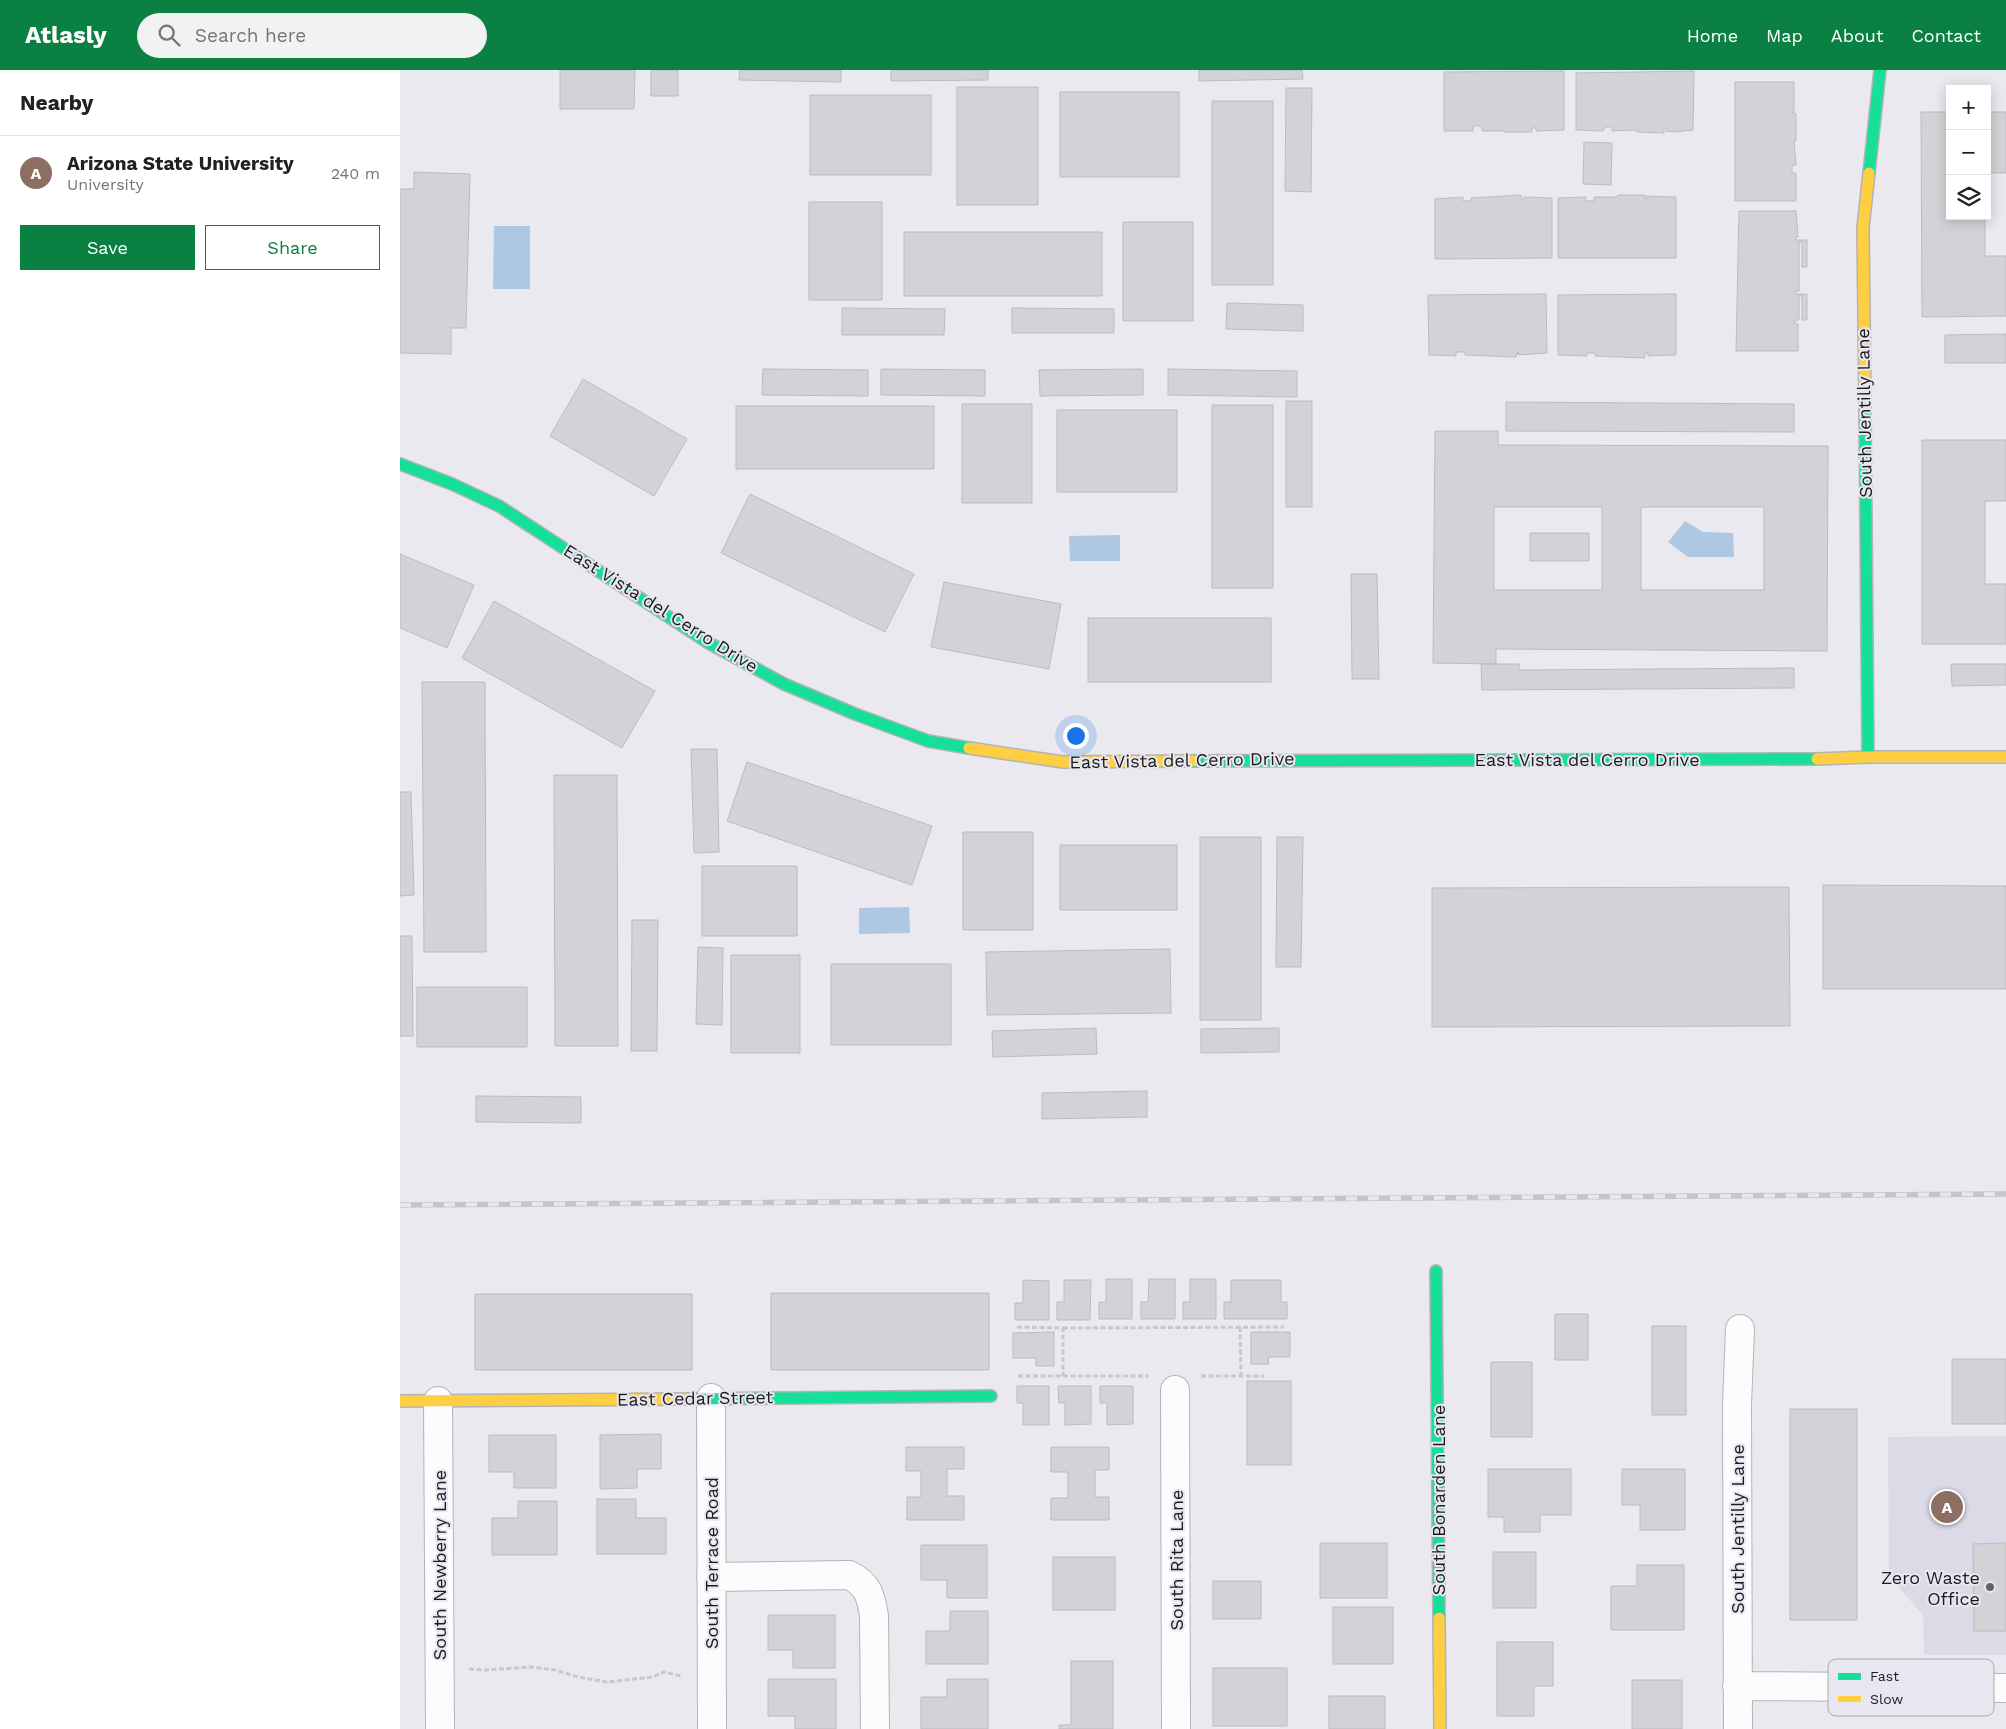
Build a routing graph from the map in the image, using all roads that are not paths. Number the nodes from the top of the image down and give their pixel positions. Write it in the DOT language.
graph roads {
  1 [pos="1880,70"];
  2 [pos="400,464"];
  3 [pos="1868,756"];
  4 [pos="2006,757"];
  5 [pos="1436,1271"];
  6 [pos="1740,1330"];
  7 [pos="1175,1383"];
  8 [pos="990,1396"];
  9 [pos="711,1398"];
  10 [pos="400,1401"];
  11 [pos="438,1401"];
  12 [pos="710,1577"];
  13 [pos="1737,1686"];
  14 [pos="1828,1687"];
  15 [pos="440,1729"];
  16 [pos="712,1729"];
  17 [pos="875,1729"];
  18 [pos="1176,1729"];
  19 [pos="1440,1729"];
  20 [pos="1738,1729"];
  1 -- 3 [label="street, South Jentilly Lane"];
  2 -- 3 [label="street, East Vista del Cerro Drive"];
  3 -- 4 [label="street, East Vista del Cerro Drive"];
  5 -- 19 [label="street, South Bonarden Lane"];
  6 -- 13 [label="street, South Jentilly Lane"];
  7 -- 18 [label="street, South Rita Lane"];
  8 -- 9 [label="street, East Cedar Street"];
  9 -- 11 [label="street, East Cedar Street"];
  9 -- 12 [label="street, South Terrace Road"];
  10 -- 11 [label="street, East Cedar Street"];
  11 -- 15 [label="street, South Newberry Lane"];
  12 -- 16 [label="street, South Terrace Road"];
  12 -- 17 [label="street"];
  13 -- 14 [label="street"];
  13 -- 20 [label="street, South Jentilly Lane"];
}
